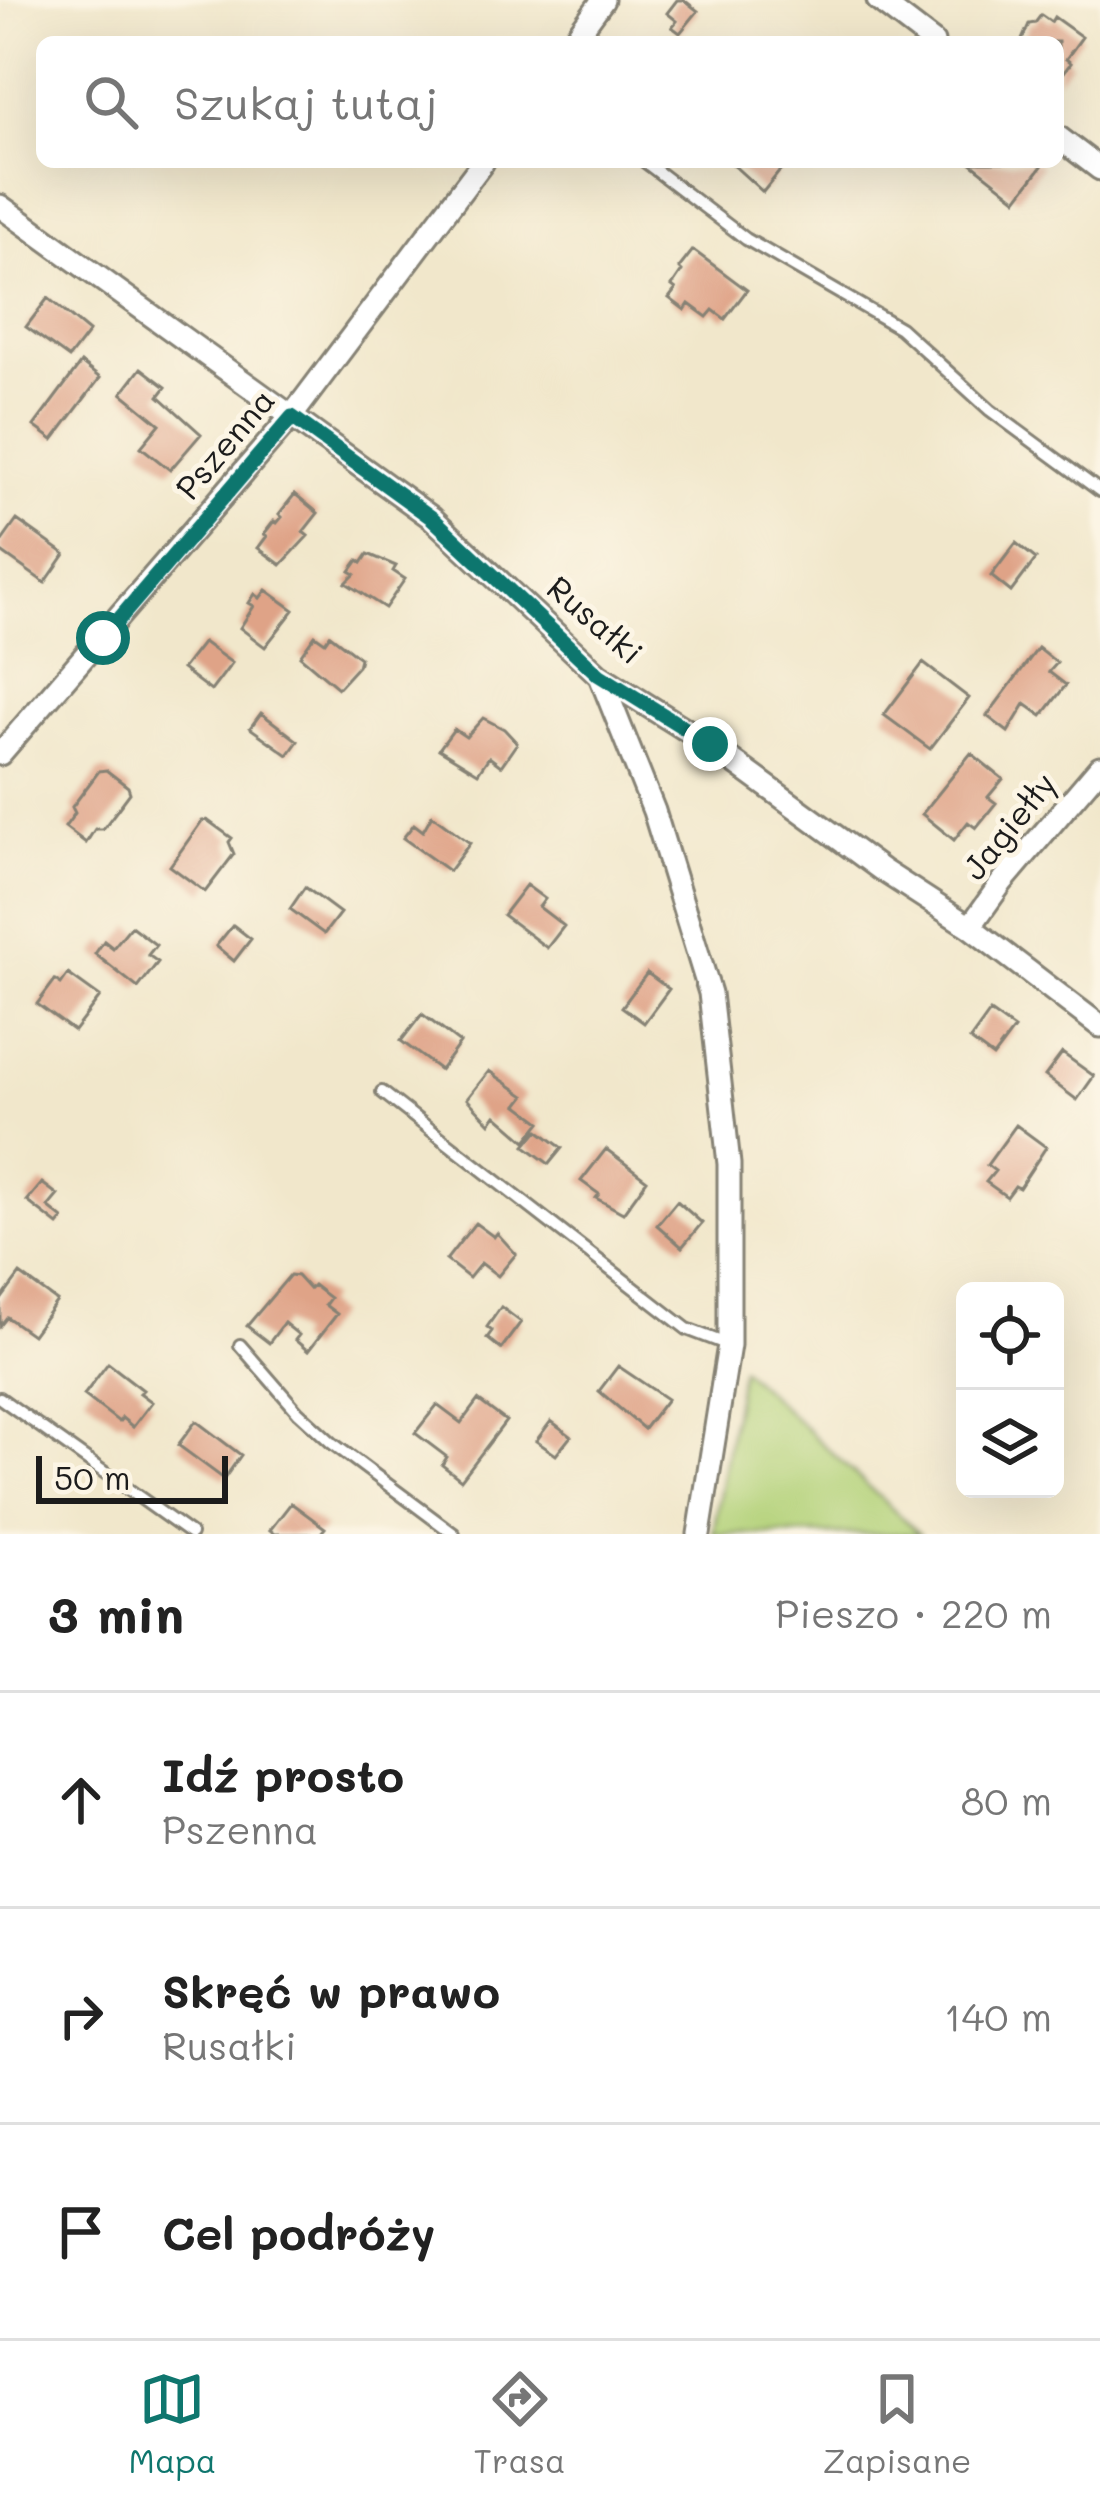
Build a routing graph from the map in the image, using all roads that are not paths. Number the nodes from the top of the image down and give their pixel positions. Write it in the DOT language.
graph roads {
  1 [pos="603,0"];
  2 [pos="878,0"];
  3 [pos="576,36"];
  4 [pos="925,36"];
  5 [pos="1064,142"];
  6 [pos="479,168"];
  7 [pos="653,168"];
  8 [pos="1100,169"];
  9 [pos="0,206"];
  10 [pos="292,417"];
  11 [pos="1100,490"];
  12 [pos="599,675"];
  13 [pos="0,754"];
  14 [pos="1100,767"];
  15 [pos="970,927"];
  16 [pos="1100,1026"];
  17 [pos="382,1092"];
  18 [pos="240,1345"];
  19 [pos="729,1345"];
  20 [pos="0,1398"];
  21 [pos="191,1534"];
  22 [pos="454,1534"];
  23 [pos="699,1534"];
  1 -- 3 [label="street"];
  2 -- 4 [label="street"];
  5 -- 8 [label="street"];
  6 -- 10 [label="street, Pszenna"];
  7 -- 11 [label="lane"];
  9 -- 10 [label="street, Rusałki"];
  10 -- 12 [label="street, Rusałki"];
  10 -- 13 [label="street, Pszenna"];
  12 -- 15 [label="street, Rusałki"];
  12 -- 19 [label="street"];
  14 -- 15 [label="street, Jagiełły"];
  15 -- 16 [label="street, Rusałki"];
  17 -- 19 [label="lane"];
  18 -- 22 [label="lane"];
  19 -- 23 [label="street"];
  20 -- 21 [label="lane"];
}
